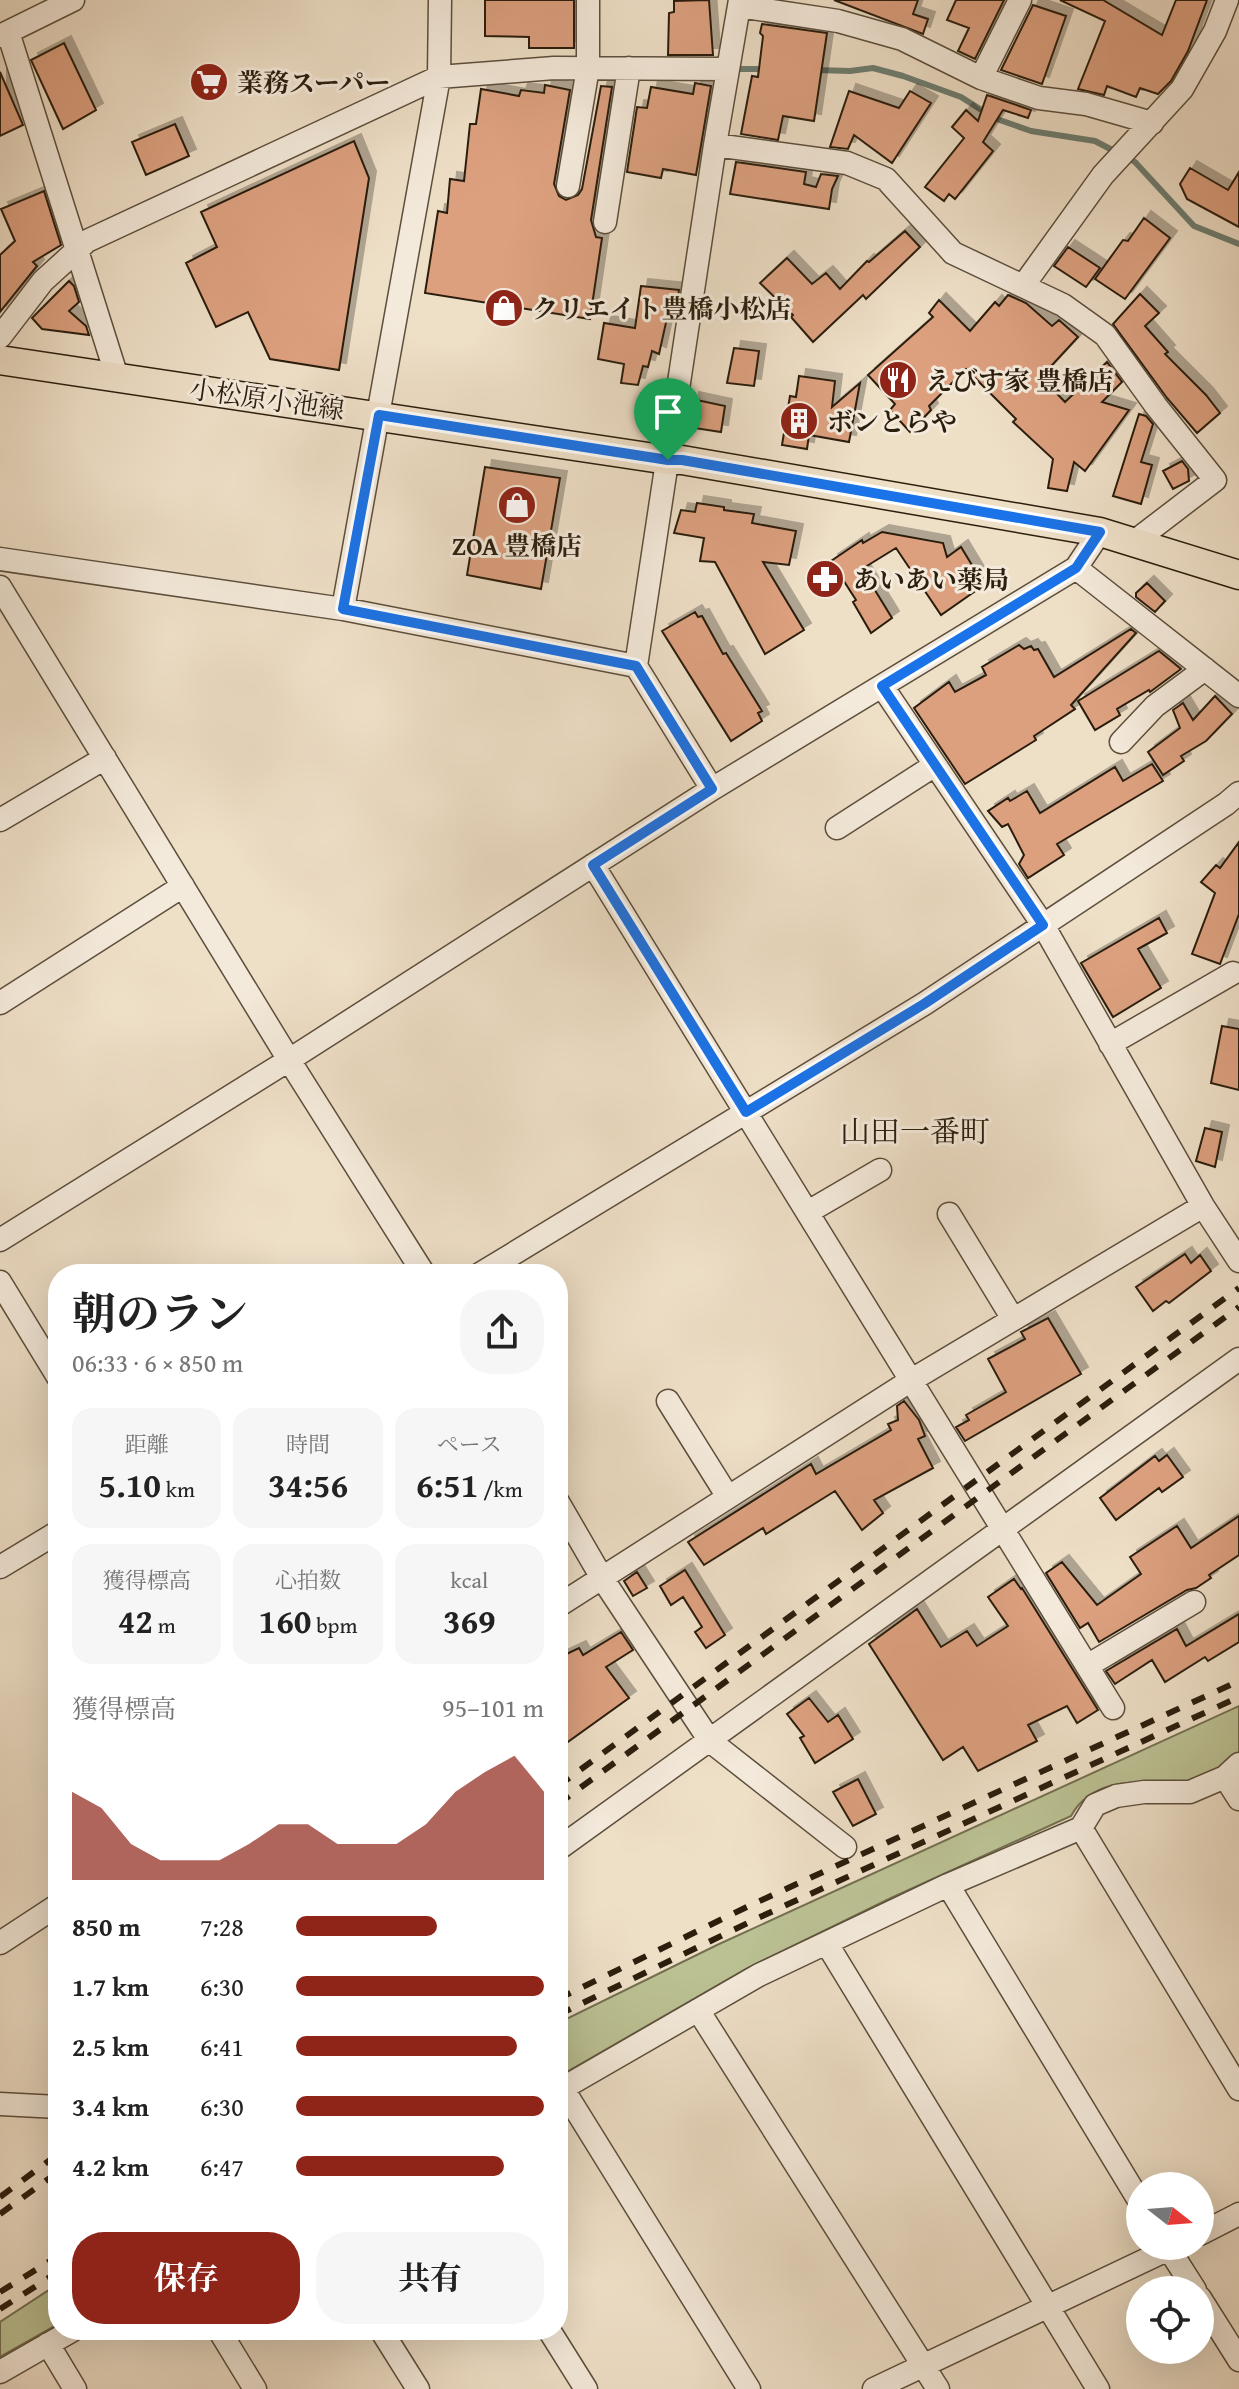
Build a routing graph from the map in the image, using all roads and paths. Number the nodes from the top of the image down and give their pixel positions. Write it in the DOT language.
graph roads {
  1 [pos="73,0"];
  2 [pos="440,0"];
  3 [pos="588,0"];
  4 [pos="1020,0"];
  5 [pos="1227,0"];
  6 [pos="740,3"];
  7 [pos="4,34"];
  8 [pos="588,68"];
  9 [pos="629,68"];
  10 [pos="728,69"];
  11 [pos="439,77"];
  12 [pos="981,78"];
  13 [pos="1152,123"];
  14 [pos="715,145"];
  15 [pos="568,186"];
  16 [pos="605,222"];
  17 [pos="78,249"];
  18 [pos="1023,286"];
  19 [pos="0,337"];
  20 [pos="0,360"];
  21 [pos="117,377"];
  22 [pos="379,415"];
  23 [pos="668,460"];
  24 [pos="1100,532"];
  25 [pos="1134,542"];
  26 [pos="0,559"];
  27 [pos="1076,568"];
  28 [pos="1239,575"];
  29 [pos="0,587"];
  30 [pos="343,609"];
  31 [pos="636,666"];
  32 [pos="1205,669"];
  33 [pos="882,686"];
  34 [pos="1239,696"];
  35 [pos="1121,742"];
  36 [pos="105,758"];
  37 [pos="935,765"];
  38 [pos="712,789"];
  39 [pos="1239,793"];
  40 [pos="0,820"];
  41 [pos="837,828"];
  42 [pos="593,865"];
  43 [pos="183,886"];
  44 [pos="1043,925"];
  45 [pos="1237,968"];
  46 [pos="0,1003"];
  47 [pos="1110,1044"];
  48 [pos="289,1060"];
  49 [pos="746,1112"];
  50 [pos="880,1170"];
  51 [pos="1203,1206"];
  52 [pos="808,1212"];
  53 [pos="949,1214"];
  54 [pos="0,1240"];
  55 [pos="1238,1256"];
  56 [pos="418,1264"];
  57 [pos="496,1264"];
  58 [pos="0,1282"];
  59 [pos="1013,1319"];
  60 [pos="1239,1359"];
  61 [pos="48,1361"];
  62 [pos="910,1381"];
  63 [pos="668,1401"];
  64 [pos="728,1497"];
  65 [pos="568,1519"];
  66 [pos="1003,1531"];
  67 [pos="48,1538"];
  68 [pos="0,1567"];
  69 [pos="602,1578"];
  70 [pos="568,1600"];
  71 [pos="1194,1602"];
  72 [pos="1087,1666"];
  73 [pos="1113,1708"];
  74 [pos="710,1741"];
  75 [pos="1232,1770"];
  76 [pos="1239,1799"];
  77 [pos="1081,1828"];
  78 [pos="568,1842"];
  79 [pos="845,1847"];
  80 [pos="948,1885"];
  81 [pos="48,1912"];
  82 [pos="0,1943"];
  83 [pos="827,1944"];
  84 [pos="698,2010"];
  85 [pos="568,2086"];
  86 [pos="1239,2089"];
  87 [pos="568,2101"];
  88 [pos="0,2104"];
  89 [pos="48,2106"];
  90 [pos="1126,2179"];
  91 [pos="1239,2214"];
  92 [pos="1214,2227"];
  93 [pos="1144,2260"];
  94 [pos="1047,2308"];
  95 [pos="1214,2320"];
  96 [pos="55,2340"];
  97 [pos="225,2340"];
  98 [pos="387,2340"];
  99 [pos="555,2340"];
  100 [pos="48,2344"];
  101 [pos="1239,2360"];
  102 [pos="923,2365"];
  103 [pos="0,2372"];
  104 [pos="75,2389"];
  105 [pos="255,2389"];
  106 [pos="418,2389"];
  107 [pos="586,2389"];
  108 [pos="749,2389"];
  109 [pos="874,2389"];
  110 [pos="938,2389"];
  111 [pos="1098,2389"];
  1 -- 7 [label="street"];
  2 -- 11 [label="street"];
  3 -- 8 [label="street"];
  4 -- 12 [label="street"];
  5 -- 13 [label="street"];
  6 -- 10 [label="street"];
  6 -- 12 [label="street"];
  7 -- 17 [label="street"];
  8 -- 9 [label="street"];
  8 -- 11 [label="street"];
  8 -- 15 [label="street"];
  9 -- 10 [label="street"];
  9 -- 16 [label="street"];
  10 -- 14 [label="street"];
  11 -- 17 [label="street"];
  11 -- 22 [label="street"];
  12 -- 13 [label="street"];
  13 -- 18 [label="street"];
  14 -- 18 [label="street"];
  14 -- 23 [label="street"];
  17 -- 19 [label="street"];
  17 -- 21 [label="street"];
  18 -- 25 [label="street"];
  20 -- 21 [label="main road, 小松原小池線"];
  21 -- 22 [label="main road, 小松原小池線"];
  22 -- 23 [label="main road, 小松原小池線"];
  22 -- 30 [label="street"];
  23 -- 24 [label="main road, 小松原小池線"];
  23 -- 31 [label="street"];
  24 -- 25 [label="main road, 小松原小池線"];
  24 -- 27 [label="street"];
  25 -- 28 [label="main road, 小松原小池線"];
  26 -- 30 [label="street"];
  27 -- 32 [label="street"];
  27 -- 33 [label="street"];
  29 -- 36 [label="street"];
  30 -- 31 [label="street"];
  31 -- 38 [label="street"];
  32 -- 34 [label="street"];
  32 -- 35 [label="street"];
  33 -- 37 [label="street"];
  33 -- 38 [label="street"];
  36 -- 40 [label="street"];
  36 -- 43 [label="street"];
  37 -- 41 [label="street"];
  37 -- 44 [label="street"];
  38 -- 42 [label="street"];
  39 -- 44 [label="street"];
  42 -- 48 [label="street"];
  42 -- 49 [label="street"];
  43 -- 46 [label="street"];
  43 -- 48 [label="street"];
  44 -- 47 [label="street"];
  44 -- 49 [label="street"];
  45 -- 47 [label="street"];
  47 -- 51 [label="street"];
  48 -- 54 [label="street"];
  48 -- 56 [label="street"];
  49 -- 52 [label="street"];
  49 -- 57 [label="street"];
  50 -- 52 [label="street"];
  51 -- 55 [label="street"];
  51 -- 59 [label="street"];
  52 -- 62 [label="street"];
  53 -- 59 [label="street"];
  58 -- 61 [label="street"];
  59 -- 62 [label="street"];
  60 -- 66 [label="street"];
  62 -- 64 [label="street"];
  62 -- 66 [label="street"];
  63 -- 64 [label="street"];
  64 -- 69 [label="street"];
  65 -- 69 [label="street"];
  66 -- 72 [label="street"];
  66 -- 74 [label="street"];
  67 -- 68 [label="street"];
  69 -- 70 [label="street"];
  69 -- 74 [label="street"];
  71 -- 72 [label="street"];
  72 -- 73 [label="street"];
  74 -- 78 [label="street"];
  74 -- 79 [label="street"];
  75 -- 76 [label="street"];
  75 -- 77 [label="street"];
  77 -- 80 [label="street"];
  77 -- 86 [label="street"];
  80 -- 83 [label="street"];
  80 -- 90 [label="street"];
  81 -- 82 [label="street"];
  83 -- 84 [label="street"];
  83 -- 94 [label="street"];
  84 -- 85 [label="street"];
  84 -- 102 [label="street"];
  87 -- 108 [label="street"];
  88 -- 89 [label="street"];
  91 -- 92 [label="street"];
  93 -- 94 [label="street"];
  94 -- 102 [label="street"];
  94 -- 111 [label="street"];
  95 -- 101 [label="street"];
  96 -- 100 [label="street"];
  97 -- 105 [label="street"];
  98 -- 106 [label="street"];
  99 -- 107 [label="street"];
  100 -- 103 [label="street"];
  100 -- 104 [label="street"];
  102 -- 109 [label="street"];
  102 -- 110 [label="street"];
}
